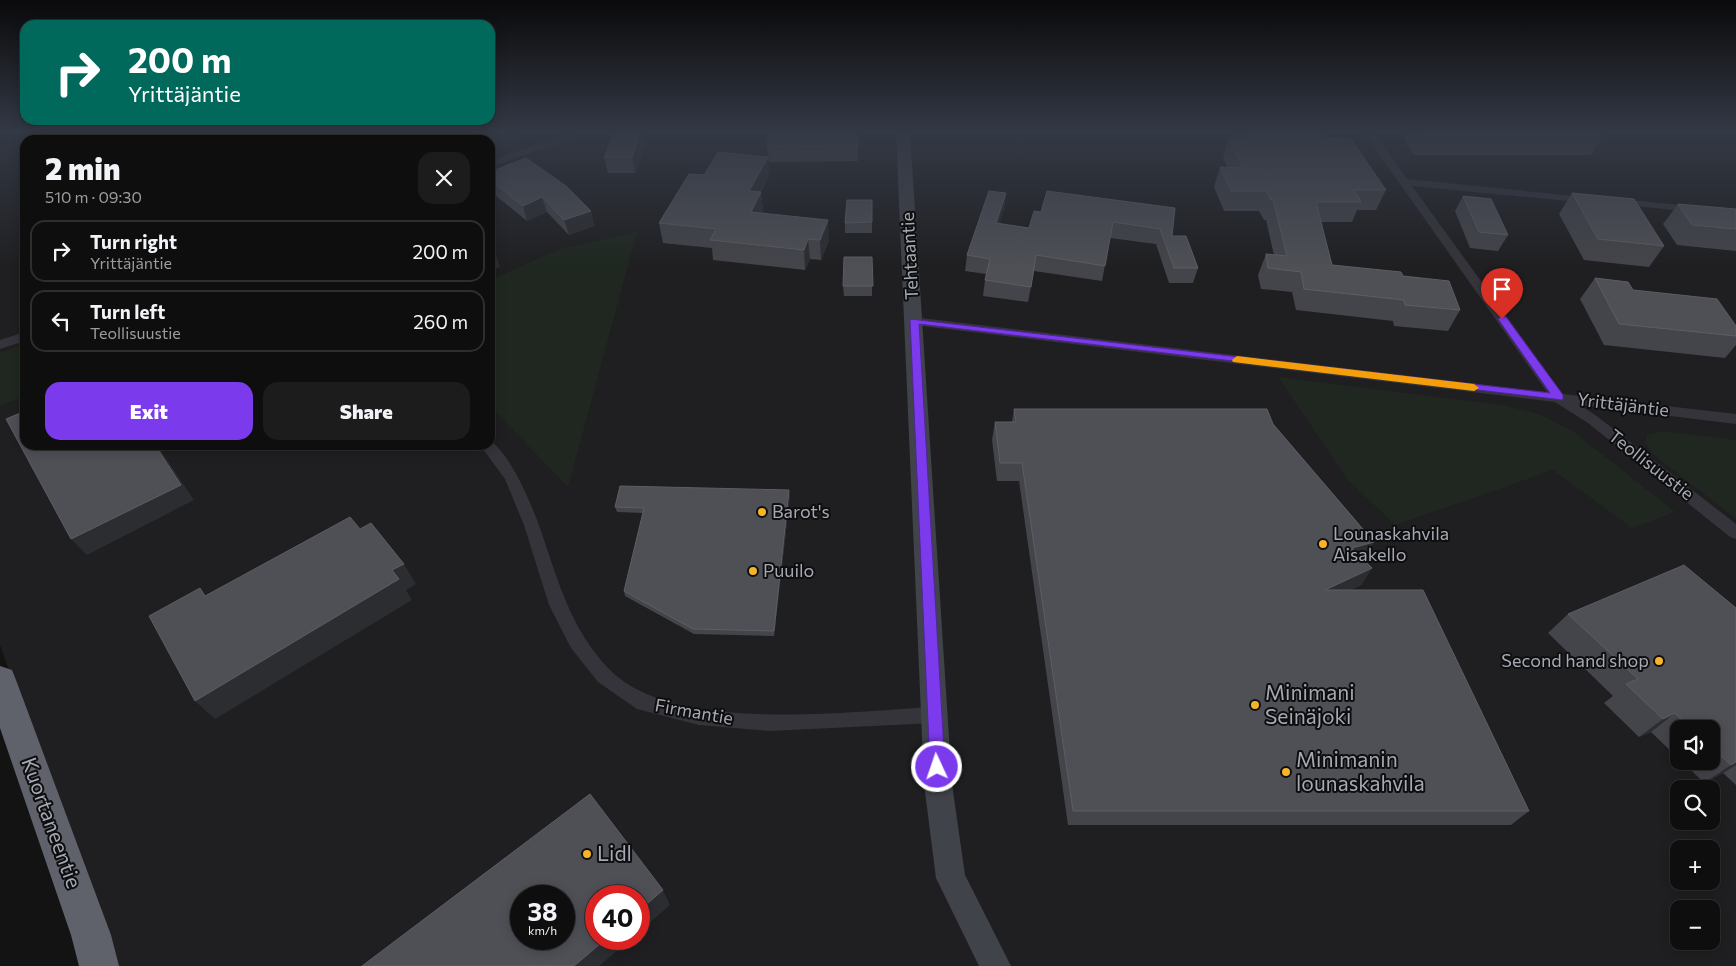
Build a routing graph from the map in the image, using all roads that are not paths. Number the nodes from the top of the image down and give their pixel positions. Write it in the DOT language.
graph roads {
  1 [pos="906,178"];
  2 [pos="1402,178"];
  3 [pos="1405,182"];
  4 [pos="1736,213"];
  5 [pos="914,321"];
  6 [pos="20,338"];
  7 [pos="0,345"];
  8 [pos="1559,398"];
  9 [pos="1736,419"];
  10 [pos="491,450"];
  11 [pos="1736,533"];
  12 [pos="0,680"];
  13 [pos="934,715"];
  14 [pos="100,966"];
  15 [pos="995,966"];
  1 -- 5 [label="street, Tehtaantie"];
  2 -- 3 [label="street, Teollisuustie"];
  3 -- 4 [label="street"];
  3 -- 8 [label="street, Teollisuustie"];
  5 -- 8 [label="street, Yrittäjäntie"];
  5 -- 13 [label="street, Tehtaantie"];
  6 -- 7 [label="street"];
  8 -- 9 [label="street, Yrittäjäntie"];
  8 -- 11 [label="street, Teollisuustie"];
  10 -- 13 [label="street, Firmantie"];
  12 -- 14 [label="highway, Kuortaneentie"];
  13 -- 15 [label="street, Tehtaantie"];
}
